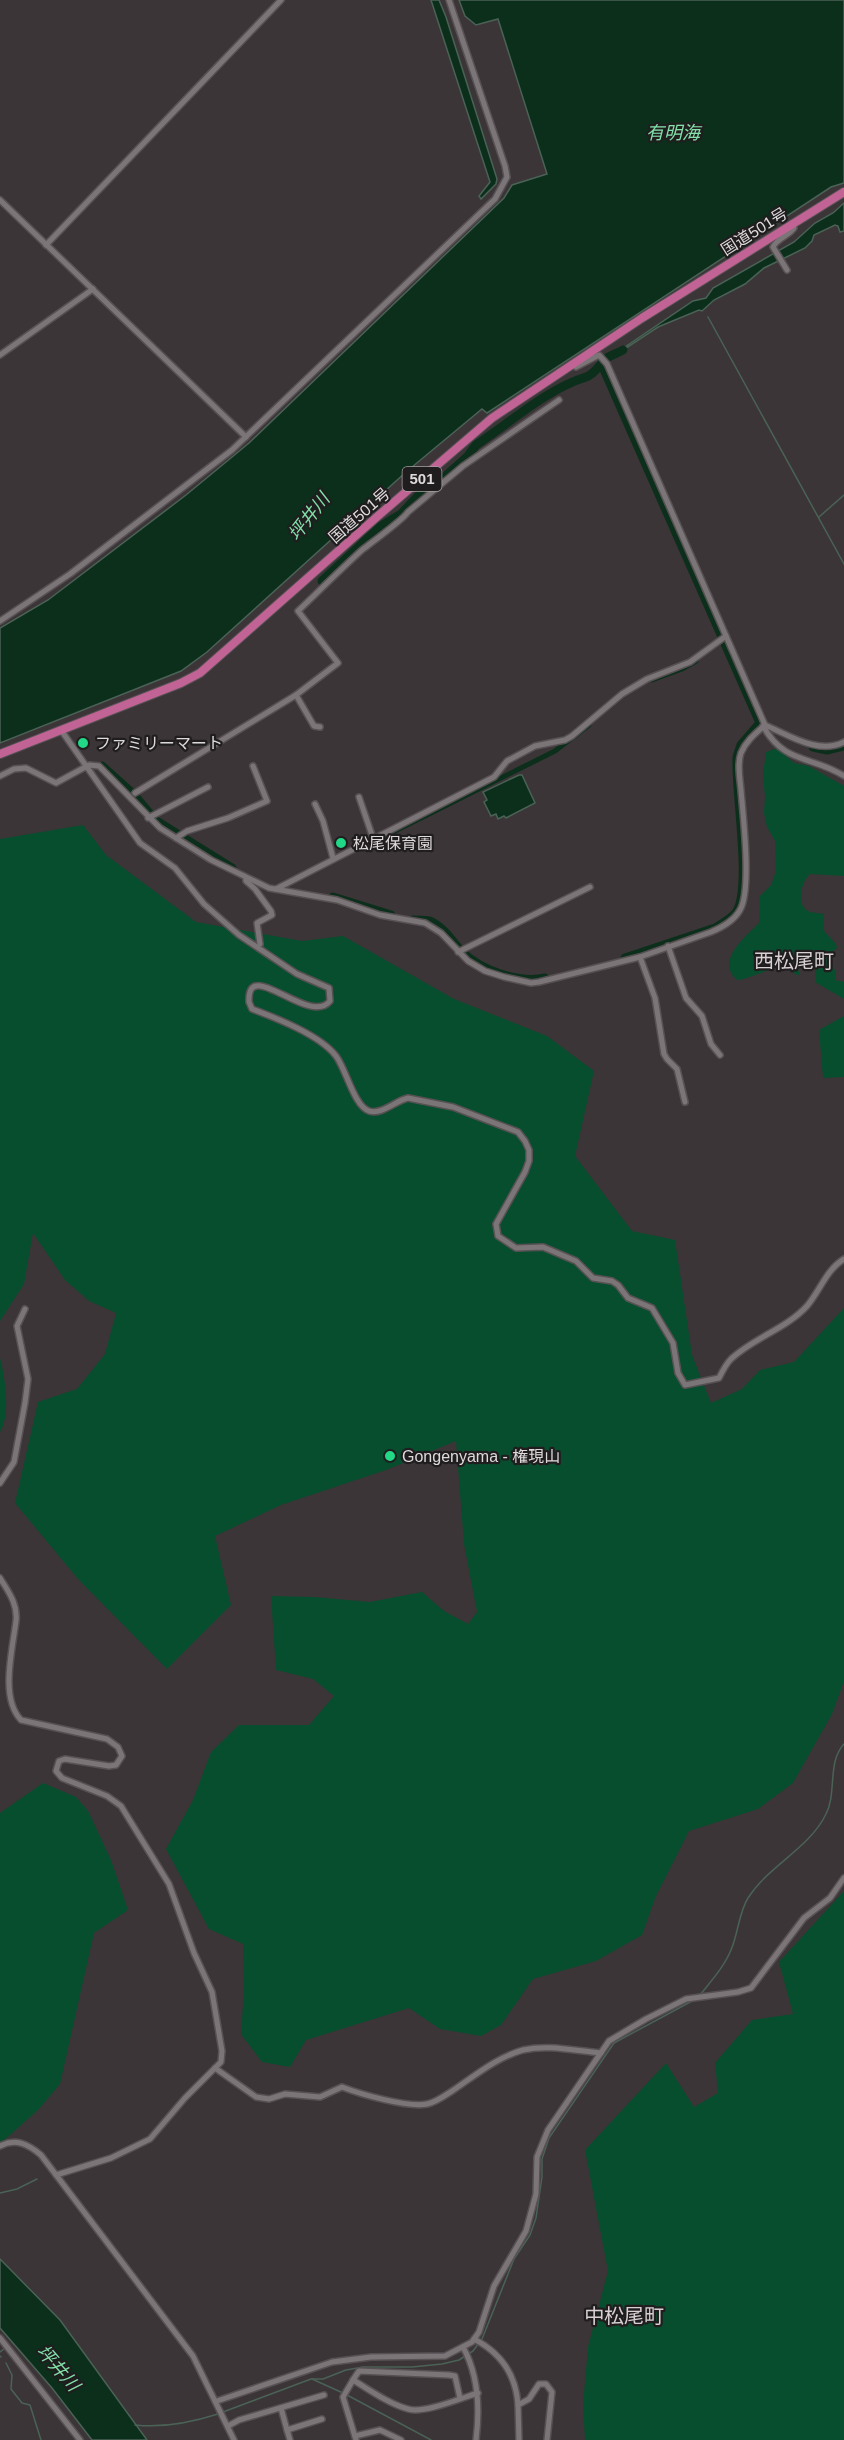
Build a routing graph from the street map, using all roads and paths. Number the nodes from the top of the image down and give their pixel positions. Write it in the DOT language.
graph roads {
  1 [pos="281,0"];
  2 [pos="449,0"];
  3 [pos="844,192"];
  4 [pos="0,200"];
  5 [pos="793,223"];
  6 [pos="46,245"];
  7 [pos="787,270"];
  8 [pos="93,289"];
  9 [pos="0,355"];
  10 [pos="572,364"];
  11 [pos="559,400"];
  12 [pos="246,437"];
  13 [pos="0,621"];
  14 [pos="724,637"];
  15 [pos="296,695"];
  16 [pos="764,726"];
  17 [pos="320,727"];
  18 [pos="61,730"];
  19 [pos="844,742"];
  20 [pos="0,754"];
  21 [pos="254,766"];
  22 [pos="85,767"];
  23 [pos="0,776"];
  24 [pos="844,776"];
  25 [pos="208,787"];
  26 [pos="135,793"];
  27 [pos="359,797"];
  28 [pos="315,804"];
  29 [pos="151,816"];
  30 [pos="178,836"];
  31 [pos="373,838"];
  32 [pos="333,858"];
  33 [pos="246,878"];
  34 [pos="590,887"];
  35 [pos="276,889"];
  36 [pos="260,944"];
  37 [pos="668,946"];
  38 [pos="460,951"];
  39 [pos="639,957"];
  40 [pos="720,1055"];
  41 [pos="685,1102"];
  42 [pos="844,1259"];
  43 [pos="25,1309"];
  44 [pos="0,1483"];
  45 [pos="0,1578"];
  46 [pos="844,1878"];
  47 [pos="601,2053"];
  48 [pos="215,2068"];
  49 [pos="0,2146"];
  50 [pos="56,2175"];
  51 [pos="0,2338"];
  52 [pos="474,2339"];
  53 [pos="2,2344"];
  54 [pos="463,2348"];
  55 [pos="353,2380"];
  56 [pos="478,2393"];
  57 [pos="324,2395"];
  58 [pos="460,2398"];
  59 [pos="217,2402"];
  60 [pos="518,2404"];
  61 [pos="281,2408"];
  62 [pos="322,2419"];
  63 [pos="226,2421"];
  64 [pos="287,2430"];
  65 [pos="355,2438"];
  66 [pos="80,2440"];
  67 [pos="234,2440"];
  68 [pos="290,2440"];
  69 [pos="401,2440"];
  70 [pos="476,2440"];
  71 [pos="519,2440"];
  72 [pos="547,2440"];
  1 -- 6 [label="street"];
  2 -- 12 [label="street"];
  3 -- 5 [label="highway, 国道501号 / 501"];
  4 -- 6 [label="street"];
  5 -- 7 [label="street"];
  5 -- 10 [label="highway, 国道501号 / 501"];
  6 -- 8 [label="street"];
  8 -- 9 [label="street"];
  8 -- 12 [label="street"];
  10 -- 14 [label="street"];
  10 -- 18 [label="highway, 国道501号 / 501"];
  11 -- 15 [label="street"];
  12 -- 13 [label="street"];
  14 -- 16 [label="street"];
  14 -- 31 [label="street"];
  15 -- 17 [label="street"];
  15 -- 26 [label="street"];
  16 -- 19 [label="street"];
  16 -- 24 [label="street"];
  16 -- 37 [label="street"];
  18 -- 20 [label="highway, 国道501号 / 501"];
  18 -- 22 [label="street"];
  21 -- 30 [label="street"];
  22 -- 23 [label="street"];
  22 -- 29 [label="street"];
  22 -- 42 [label="street"];
  25 -- 29 [label="street"];
  27 -- 31 [label="street"];
  28 -- 32 [label="street"];
  29 -- 30 [label="street"];
  30 -- 33 [label="street"];
  31 -- 32 [label="street"];
  32 -- 35 [label="street"];
  33 -- 35 [label="street"];
  33 -- 36 [label="street"];
  34 -- 38 [label="street"];
  35 -- 38 [label="street"];
  37 -- 39 [label="street"];
  37 -- 40 [label="street"];
  38 -- 39 [label="street"];
  39 -- 41 [label="street"];
  43 -- 44 [label="street"];
  45 -- 48 [label="street"];
  46 -- 47 [label="street"];
  47 -- 48 [label="street"];
  47 -- 52 [label="street"];
  48 -- 50 [label="street"];
  49 -- 50 [label="street"];
  50 -- 59 [label="street"];
  51 -- 53 [label="street"];
  52 -- 54 [label="street"];
  52 -- 60 [label="street"];
  53 -- 66 [label="street"];
  54 -- 56 [label="street"];
  54 -- 59 [label="street"];
  55 -- 58 [label="street"];
  55 -- 58 [label="street"];
  55 -- 65 [label="street"];
  56 -- 58 [label="street"];
  56 -- 70 [label="street"];
  57 -- 61 [label="street"];
  59 -- 63 [label="street"];
  60 -- 71 [label="street"];
  60 -- 72 [label="street"];
  61 -- 63 [label="street"];
  61 -- 64 [label="street"];
  62 -- 64 [label="street"];
  63 -- 67 [label="street"];
  64 -- 68 [label="street"];
  65 -- 69 [label="street"];
}
